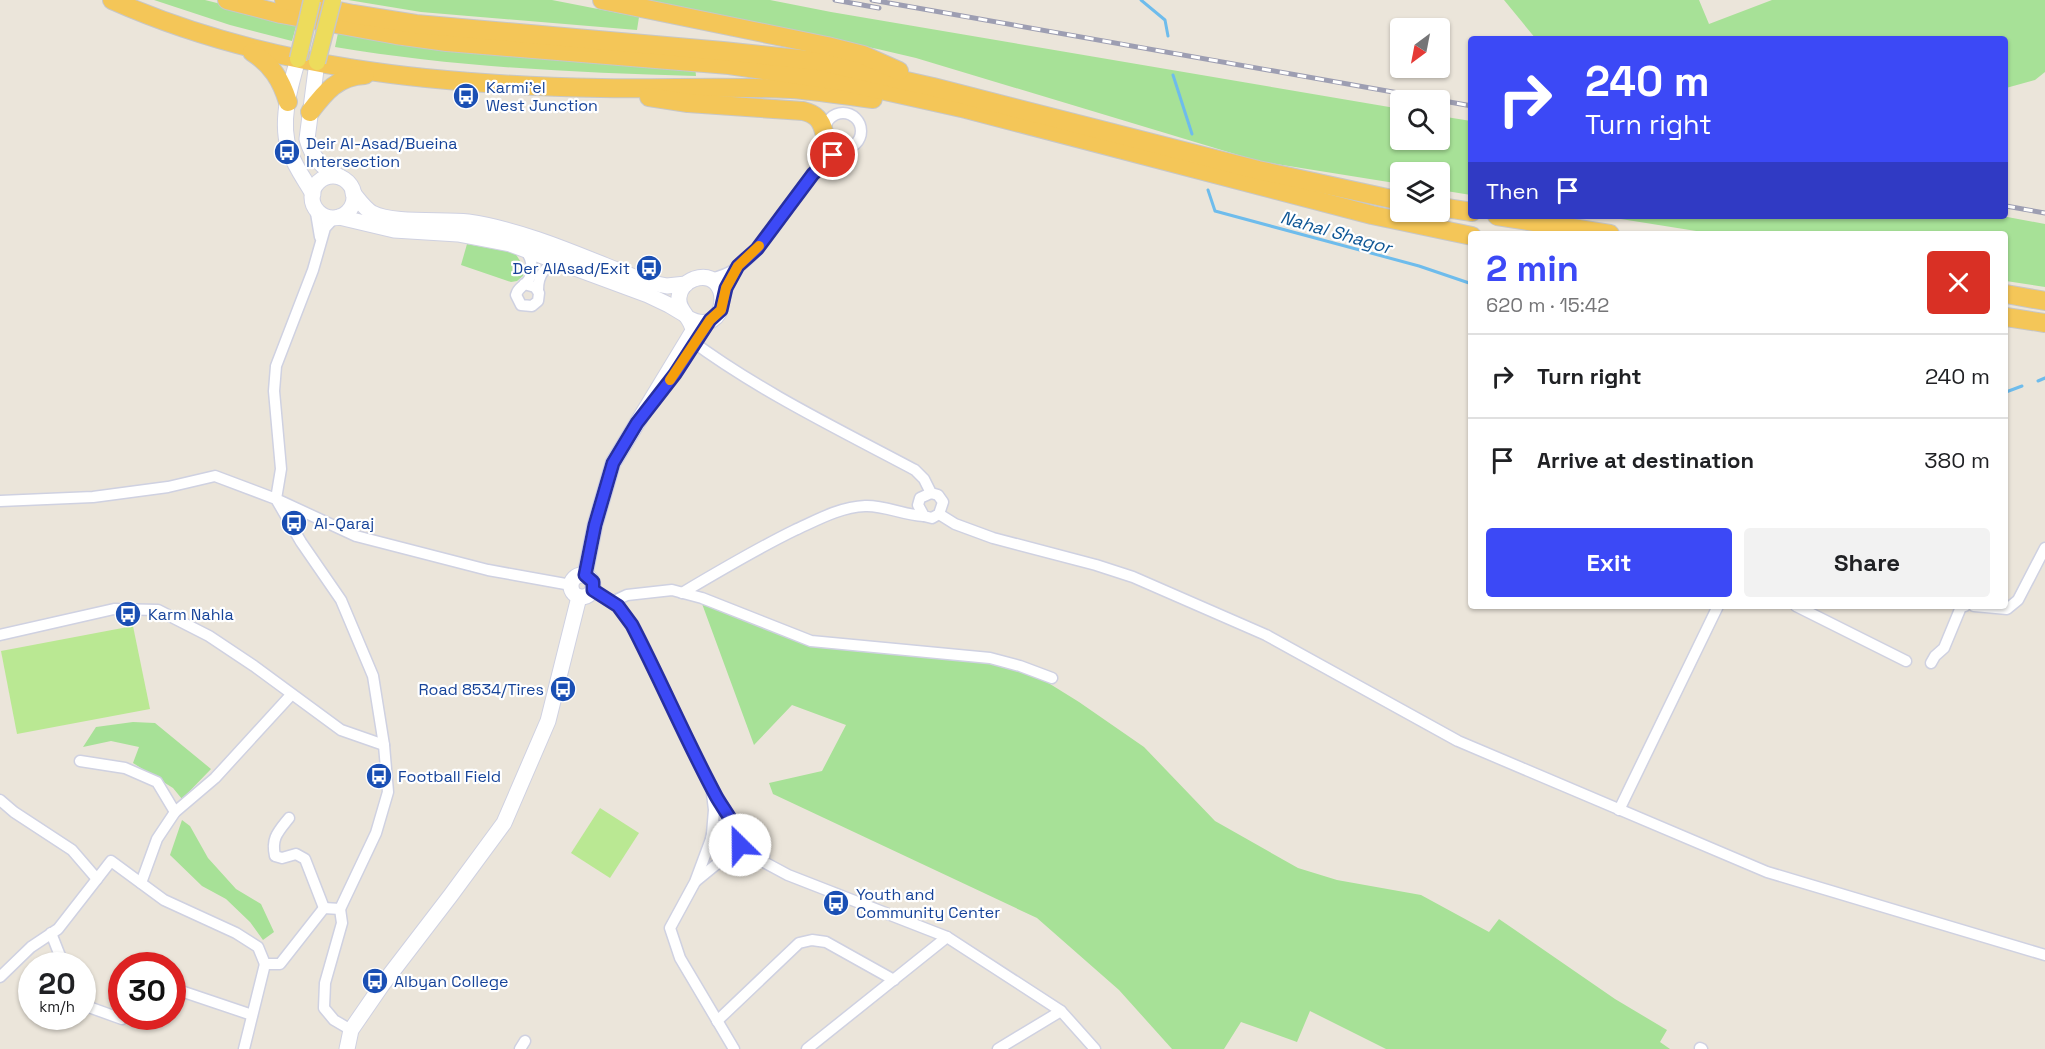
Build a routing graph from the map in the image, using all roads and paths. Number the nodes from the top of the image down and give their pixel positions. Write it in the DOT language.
graph roads {
  1 [pos="112,0"];
  2 [pos="227,0"];
  3 [pos="284,0"];
  4 [pos="312,0"];
  5 [pos="333,0"];
  6 [pos="602,0"];
  7 [pos="243,46"];
  8 [pos="298,59"];
  9 [pos="317,62"];
  10 [pos="400,75"];
  11 [pos="933,87"];
  12 [pos="600,88"];
  13 [pos="288,102"];
  14 [pos="966,110"];
  15 [pos="310,112"];
  16 [pos="825,135"];
  17 [pos="842,149"];
  18 [pos="813,174"];
  19 [pos="340,177"];
  20 [pos="353,193"];
  21 [pos="1390,199"];
  22 [pos="314,201"];
  23 [pos="1450,209"];
  24 [pos="1468,211"];
  25 [pos="337,217"];
  26 [pos="1516,219"];
  27 [pos="1591,231"];
  28 [pos="1468,235"];
  29 [pos="320,246"];
  30 [pos="525,249"];
  31 [pos="559,262"];
  32 [pos="738,266"];
  33 [pos="706,279"];
  34 [pos="524,284"];
  35 [pos="686,284"];
  36 [pos="538,290"];
  37 [pos="2008,294"];
  38 [pos="723,297"];
  39 [pos="2045,301"];
  40 [pos="686,316"];
  41 [pos="2008,317"];
  42 [pos="710,320"];
  43 [pos="2045,323"];
  44 [pos="692,342"];
  45 [pos="931,493"];
  46 [pos="276,498"];
  47 [pos="0,501"];
  48 [pos="939,514"];
  49 [pos="924,516"];
  50 [pos="2045,548"];
  51 [pos="581,591"];
  52 [pos="682,593"];
  53 [pos="612,602"];
  54 [pos="2008,608"];
  55 [pos="1717,609"];
  56 [pos="1802,609"];
  57 [pos="1960,609"];
  58 [pos="0,635"];
  59 [pos="1906,661"];
  60 [pos="1931,663"];
  61 [pos="1052,678"];
  62 [pos="291,695"];
  63 [pos="384,745"];
  64 [pos="80,761"];
  65 [pos="711,786"];
  66 [pos="0,800"];
  67 [pos="1619,810"];
  68 [pos="175,812"];
  69 [pos="289,818"];
  70 [pos="737,831"];
  71 [pos="712,837"];
  72 [pos="732,853"];
  73 [pos="788,875"];
  74 [pos="97,879"];
  75 [pos="695,882"];
  76 [pos="141,883"];
  77 [pos="324,908"];
  78 [pos="340,909"];
  79 [pos="51,933"];
  80 [pos="947,938"];
  81 [pos="58,952"];
  82 [pos="2045,955"];
  83 [pos="265,964"];
  84 [pos="0,977"];
  85 [pos="894,980"];
  86 [pos="186,993"];
  87 [pos="1061,1011"];
  88 [pos="252,1015"];
  89 [pos="717,1021"];
  90 [pos="351,1030"];
  91 [pos="244,1049"];
  92 [pos="347,1049"];
  93 [pos="734,1049"];
  94 [pos="807,1049"];
  95 [pos="998,1049"];
  96 [pos="1095,1049"];
  1 -- 7 [label="highway"];
  2 -- 14 [label="highway"];
  3 -- 11 [label="highway"];
  4 -- 8 [label="main road, bridge"];
  5 -- 9 [label="main road, bridge"];
  6 -- 11 [label="highway"];
  7 -- 8 [label="highway"];
  7 -- 13 [label="highway"];
  8 -- 9 [label="highway"];
  8 -- 13 [label="main road"];
  9 -- 10 [label="highway"];
  9 -- 15 [label="main road"];
  10 -- 12 [label="highway"];
  10 -- 15 [label="highway"];
  11 -- 21 [label="highway"];
  12 -- 14 [label="highway"];
  12 -- 16 [label="highway"];
  13 -- 22 [label="main road"];
  14 -- 28 [label="highway"];
  15 -- 19 [label="main road"];
  16 -- 17 [label="street"];
  16 -- 17 [label="street"];
  16 -- 18 [label="street"];
  17 -- 18 [label="street"];
  18 -- 32 [label="street"];
  19 -- 20 [label="main road"];
  19 -- 22 [label="main road"];
  20 -- 25 [label="main road"];
  20 -- 35 [label="main road"];
  22 -- 25 [label="main road"];
  22 -- 29 [label="street"];
  23 -- 24 [label="highway"];
  25 -- 29 [label="street"];
  25 -- 30 [label="main road"];
  26 -- 27 [label="highway"];
  29 -- 46 [label="street"];
  30 -- 31 [label="main road"];
  30 -- 34 [label="street"];
  31 -- 36 [label="street"];
  31 -- 40 [label="main road"];
  32 -- 33 [label="street"];
  32 -- 38 [label="street"];
  33 -- 35 [label="main road"];
  33 -- 38 [label="main road"];
  34 -- 36 [label="street"];
  34 -- 36 [label="street"];
  35 -- 40 [label="main road"];
  37 -- 39 [label="highway"];
  38 -- 42 [label="main road"];
  40 -- 42 [label="main road"];
  40 -- 44 [label="main road"];
  41 -- 43 [label="highway"];
  42 -- 44 [label="main road"];
  44 -- 45 [label="street"];
  44 -- 51 [label="main road"];
  45 -- 48 [label="street"];
  45 -- 49 [label="street"];
  46 -- 47 [label="street"];
  46 -- 51 [label="street"];
  46 -- 63 [label="street"];
  48 -- 49 [label="street"];
  48 -- 67 [label="street"];
  49 -- 52 [label="street"];
  50 -- 54 [label="street"];
  51 -- 53 [label="street"];
  51 -- 90 [label="main road"];
  52 -- 53 [label="street"];
  52 -- 61 [label="street"];
  53 -- 65 [label="street"];
  55 -- 67 [label="street"];
  56 -- 59 [label="street"];
  57 -- 60 [label="street"];
  58 -- 62 [label="street"];
  62 -- 63 [label="street"];
  62 -- 68 [label="street"];
  63 -- 78 [label="street"];
  64 -- 68 [label="street"];
  65 -- 70 [label="street"];
  65 -- 71 [label="street"];
  66 -- 74 [label="street"];
  67 -- 82 [label="street"];
  68 -- 76 [label="street"];
  69 -- 77 [label="street"];
  70 -- 71 [label="street"];
  70 -- 72 [label="street"];
  70 -- 73 [label="street"];
  71 -- 72 [label="street"];
  71 -- 75 [label="street"];
  72 -- 73 [label="street"];
  72 -- 75 [label="street"];
  73 -- 80 [label="street"];
  74 -- 76 [label="street"];
  74 -- 79 [label="street"];
  75 -- 89 [label="street"];
  76 -- 83 [label="street"];
  77 -- 78 [label="street"];
  77 -- 83 [label="street"];
  78 -- 90 [label="street"];
  79 -- 81 [label="street"];
  79 -- 84 [label="street"];
  80 -- 85 [label="street"];
  80 -- 87 [label="street"];
  83 -- 88 [label="street"];
  85 -- 89 [label="street"];
  85 -- 94 [label="street"];
  86 -- 88 [label="street"];
  87 -- 95 [label="street"];
  87 -- 96 [label="street"];
  88 -- 91 [label="street"];
  89 -- 93 [label="street"];
  90 -- 92 [label="main road"];
}
